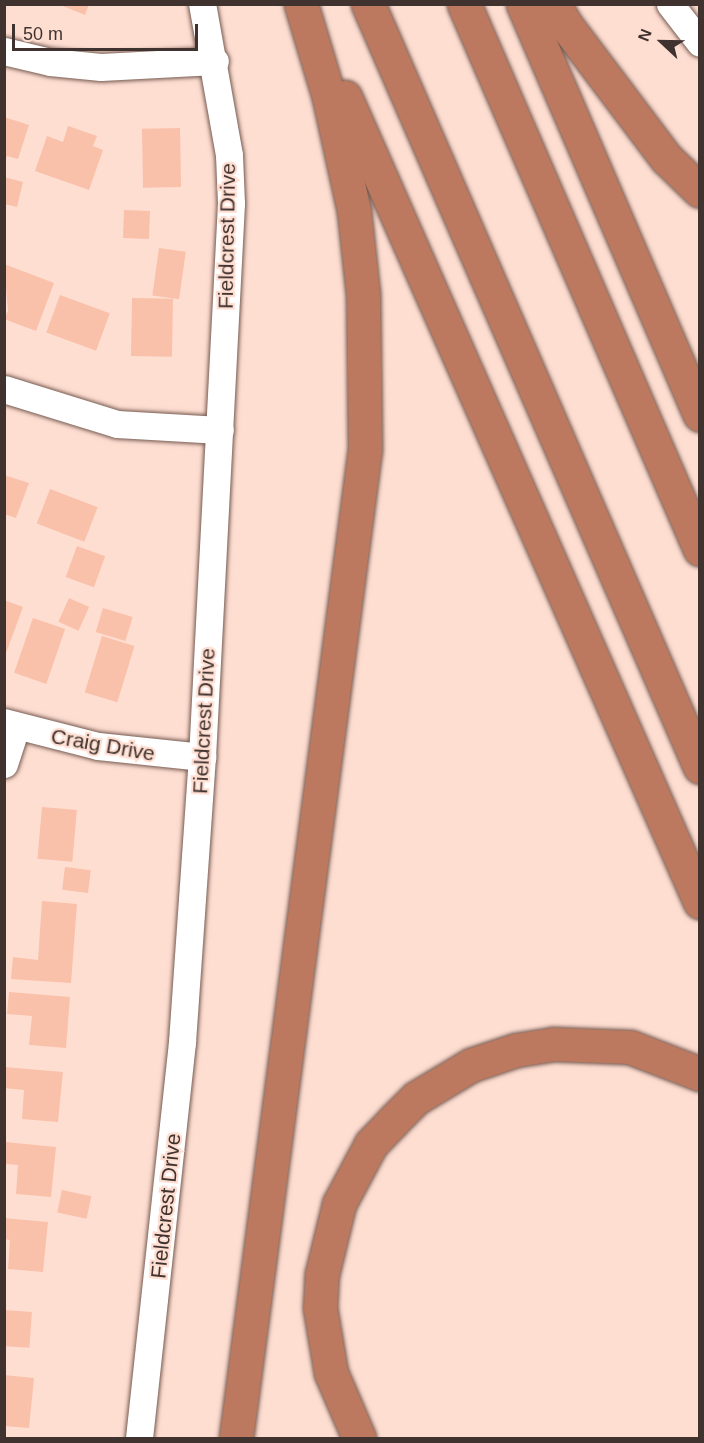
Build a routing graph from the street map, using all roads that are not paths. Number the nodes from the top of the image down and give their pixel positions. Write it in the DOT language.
graph roads {
  1 [pos="202,4"];
  2 [pos="303,4"];
  3 [pos="368,4"];
  4 [pos="464,4"];
  5 [pos="523,4"];
  6 [pos="554,4"];
  7 [pos="670,4"];
  8 [pos="699,42"];
  9 [pos="4,51"];
  10 [pos="215,61"];
  11 [pos="699,191"];
  12 [pos="4,389"];
  13 [pos="699,415"];
  14 [pos="220,430"];
  15 [pos="699,549"];
  16 [pos="10,724"];
  17 [pos="202,758"];
  18 [pos="4,764"];
  19 [pos="699,767"];
  20 [pos="699,902"];
  21 [pos="699,1074"];
  22 [pos="139,1438"];
  23 [pos="236,1438"];
  24 [pos="359,1438"];
  1 -- 10 [label="street, Fieldcrest Drive"];
  2 -- 20 [label="highway"];
  2 -- 23 [label="highway"];
  3 -- 19 [label="highway"];
  4 -- 15 [label="highway"];
  5 -- 13 [label="highway"];
  6 -- 11 [label="highway"];
  7 -- 8 [label="street"];
  9 -- 10 [label="street"];
  10 -- 14 [label="street, Fieldcrest Drive"];
  12 -- 14 [label="street"];
  14 -- 17 [label="street, Fieldcrest Drive"];
  16 -- 17 [label="street, Craig Drive"];
  16 -- 18 [label="street"];
  17 -- 22 [label="street, Fieldcrest Drive"];
  21 -- 24 [label="highway"];
}
